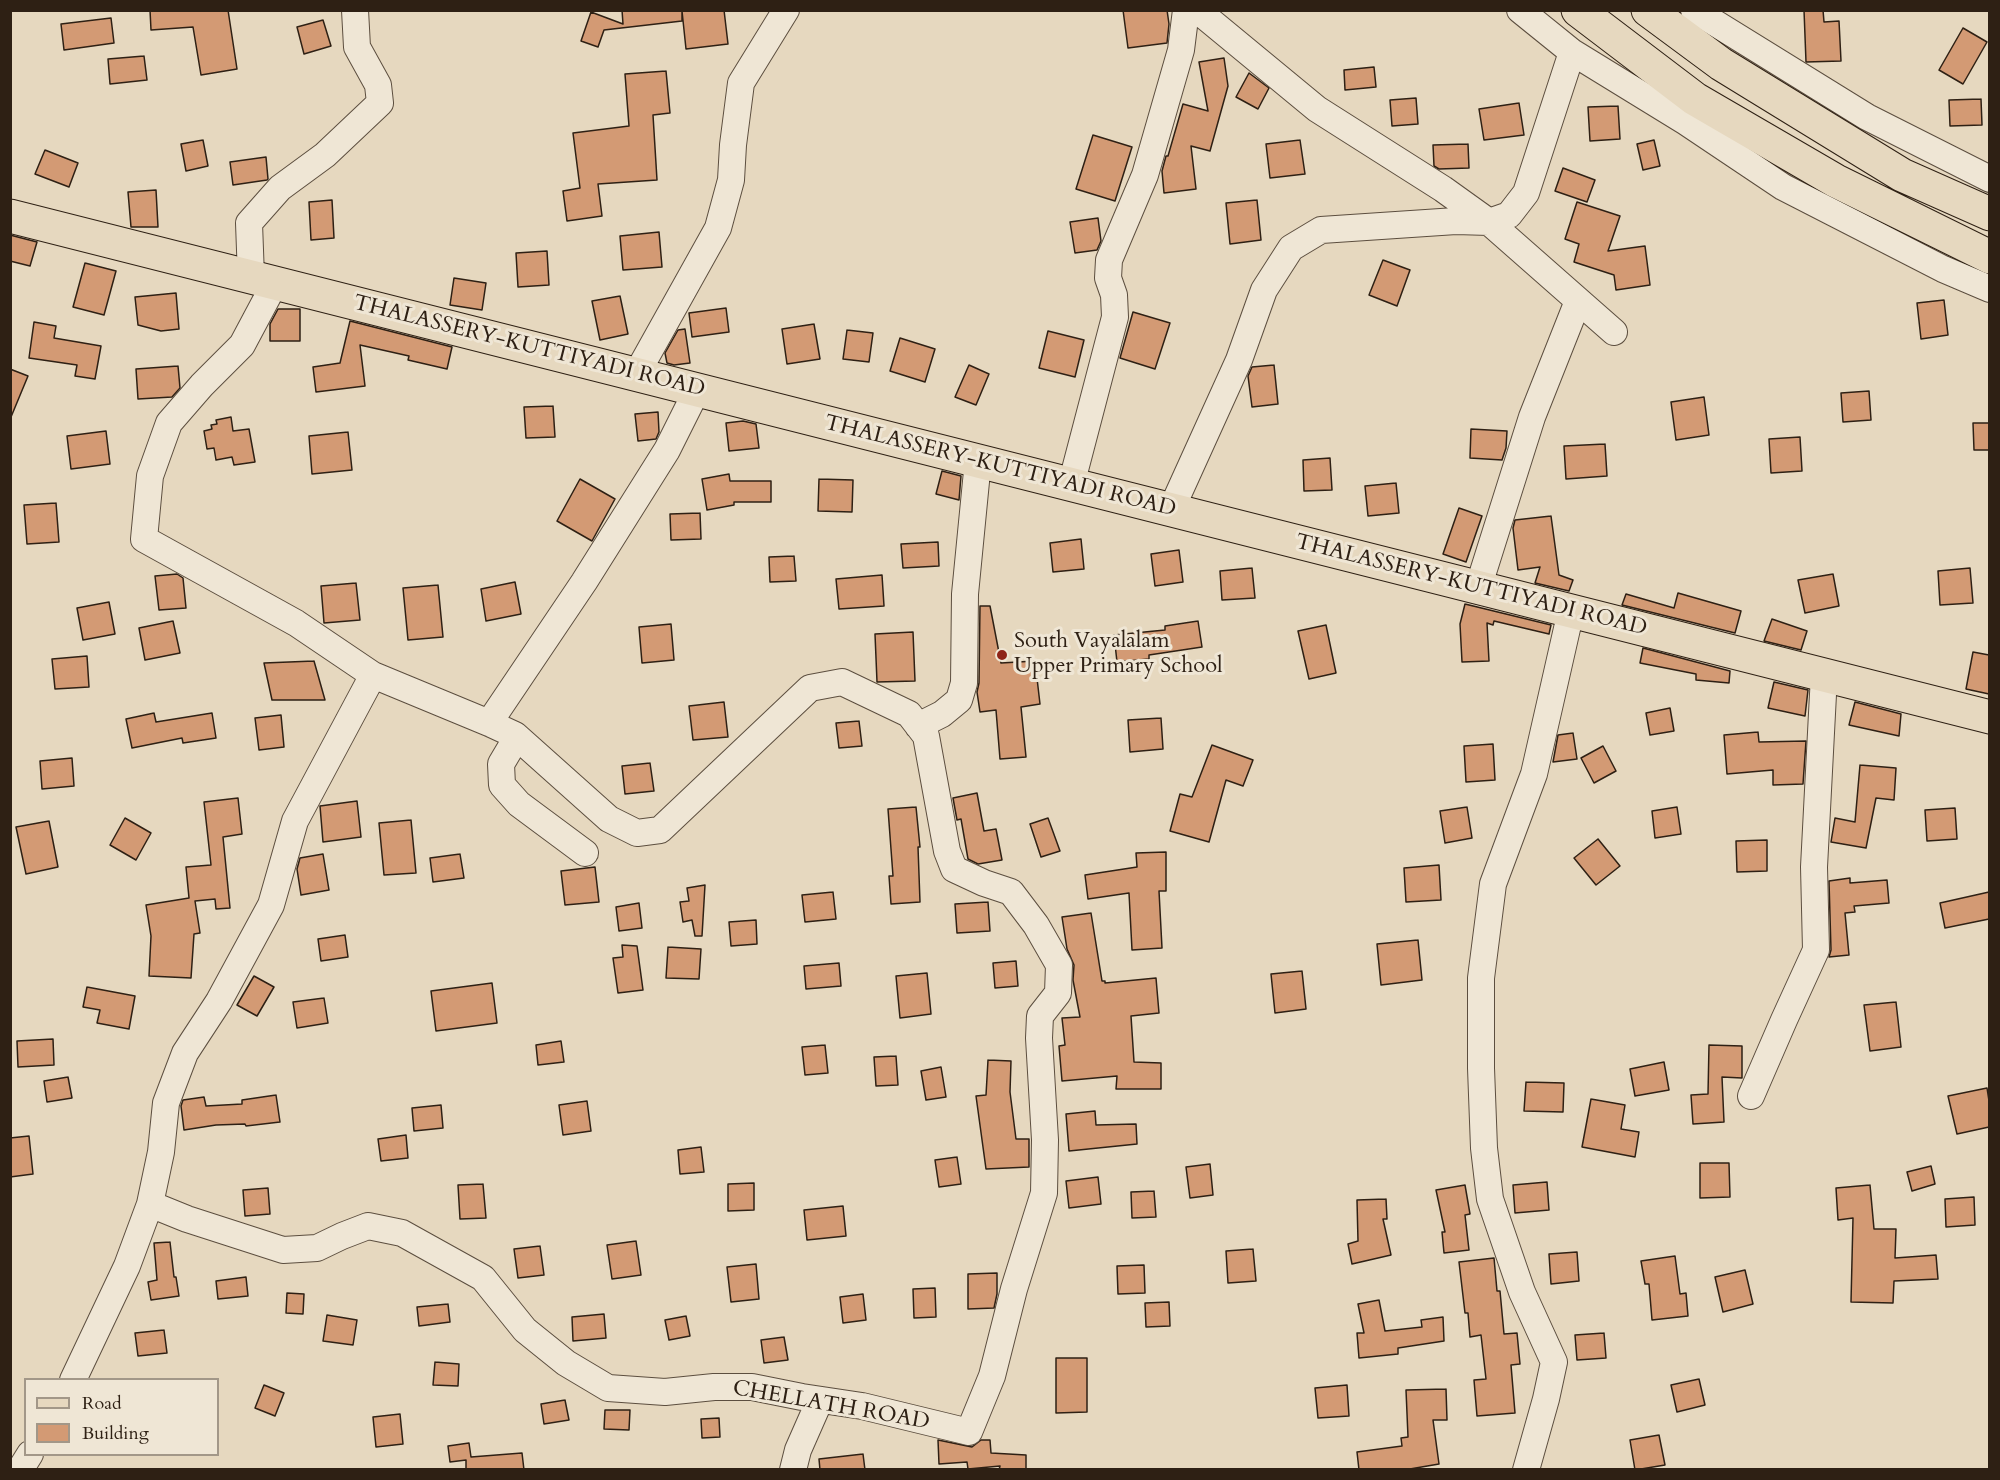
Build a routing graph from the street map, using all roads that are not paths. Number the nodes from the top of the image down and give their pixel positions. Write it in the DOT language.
graph roads {
  1 [pos="355,10"];
  2 [pos="786,10"];
  3 [pos="1186,10"];
  4 [pos="1197,10"];
  5 [pos="1520,10"];
  6 [pos="1578,10"];
  7 [pos="1648,10"];
  8 [pos="1694,10"];
  9 [pos="1572,52"];
  10 [pos="1989,179"];
  11 [pos="1989,214"];
  12 [pos="10,216"];
  13 [pos="1489,222"];
  14 [pos="1989,257"];
  15 [pos="263,280"];
  16 [pos="1989,290"];
  17 [pos="1578,301"];
  18 [pos="1614,332"];
  19 [pos="636,375"];
  20 [pos="697,390"];
  21 [pos="978,461"];
  22 [pos="1071,485"];
  23 [pos="1171,510"];
  24 [pos="1478,588"];
  25 [pos="1571,611"];
  26 [pos="373,675"];
  27 [pos="1824,675"];
  28 [pos="1989,717"];
  29 [pos="489,723"];
  30 [pos="918,726"];
  31 [pos="517,737"];
  32 [pos="585,853"];
  33 [pos="1751,1096"];
  34 [pos="150,1204"];
  35 [pos="74,1378"];
  36 [pos="820,1400"];
  37 [pos="29,1456"];
  38 [pos="20,1470"];
  39 [pos="793,1470"];
  40 [pos="1526,1470"];
  1 -- 15 [label="street"];
  2 -- 19 [label="street"];
  3 -- 22 [label="street"];
  4 -- 13 [label="street"];
  5 -- 9 [label="street"];
  6 -- 14 [label="main road"];
  7 -- 11 [label="main road"];
  8 -- 10 [label="street"];
  9 -- 13 [label="street"];
  9 -- 16 [label="street"];
  12 -- 15 [label="main road, THALASSERY-KUTTIYADI ROAD"];
  13 -- 17 [label="street"];
  13 -- 23 [label="street"];
  15 -- 19 [label="main road, THALASSERY-KUTTIYADI ROAD"];
  15 -- 26 [label="street"];
  17 -- 18 [label="street"];
  17 -- 24 [label="street"];
  19 -- 20 [label="main road, THALASSERY-KUTTIYADI ROAD"];
  20 -- 21 [label="main road, THALASSERY-KUTTIYADI ROAD"];
  20 -- 29 [label="street"];
  21 -- 22 [label="main road, THALASSERY-KUTTIYADI ROAD"];
  21 -- 30 [label="street"];
  22 -- 23 [label="main road, THALASSERY-KUTTIYADI ROAD"];
  23 -- 24 [label="main road, THALASSERY-KUTTIYADI ROAD"];
  24 -- 25 [label="main road, THALASSERY-KUTTIYADI ROAD"];
  25 -- 27 [label="main road, THALASSERY-KUTTIYADI ROAD"];
  25 -- 40 [label="street"];
  26 -- 29 [label="street"];
  26 -- 34 [label="street"];
  27 -- 28 [label="main road, THALASSERY-KUTTIYADI ROAD"];
  27 -- 33 [label="street"];
  29 -- 31 [label="street"];
  30 -- 31 [label="street"];
  30 -- 36 [label="street, CHELLATH ROAD"];
  31 -- 32 [label="street"];
  34 -- 35 [label="street"];
  34 -- 36 [label="street, CHELLATH ROAD"];
  36 -- 39 [label="street"];
  37 -- 38 [label="street"];
}
